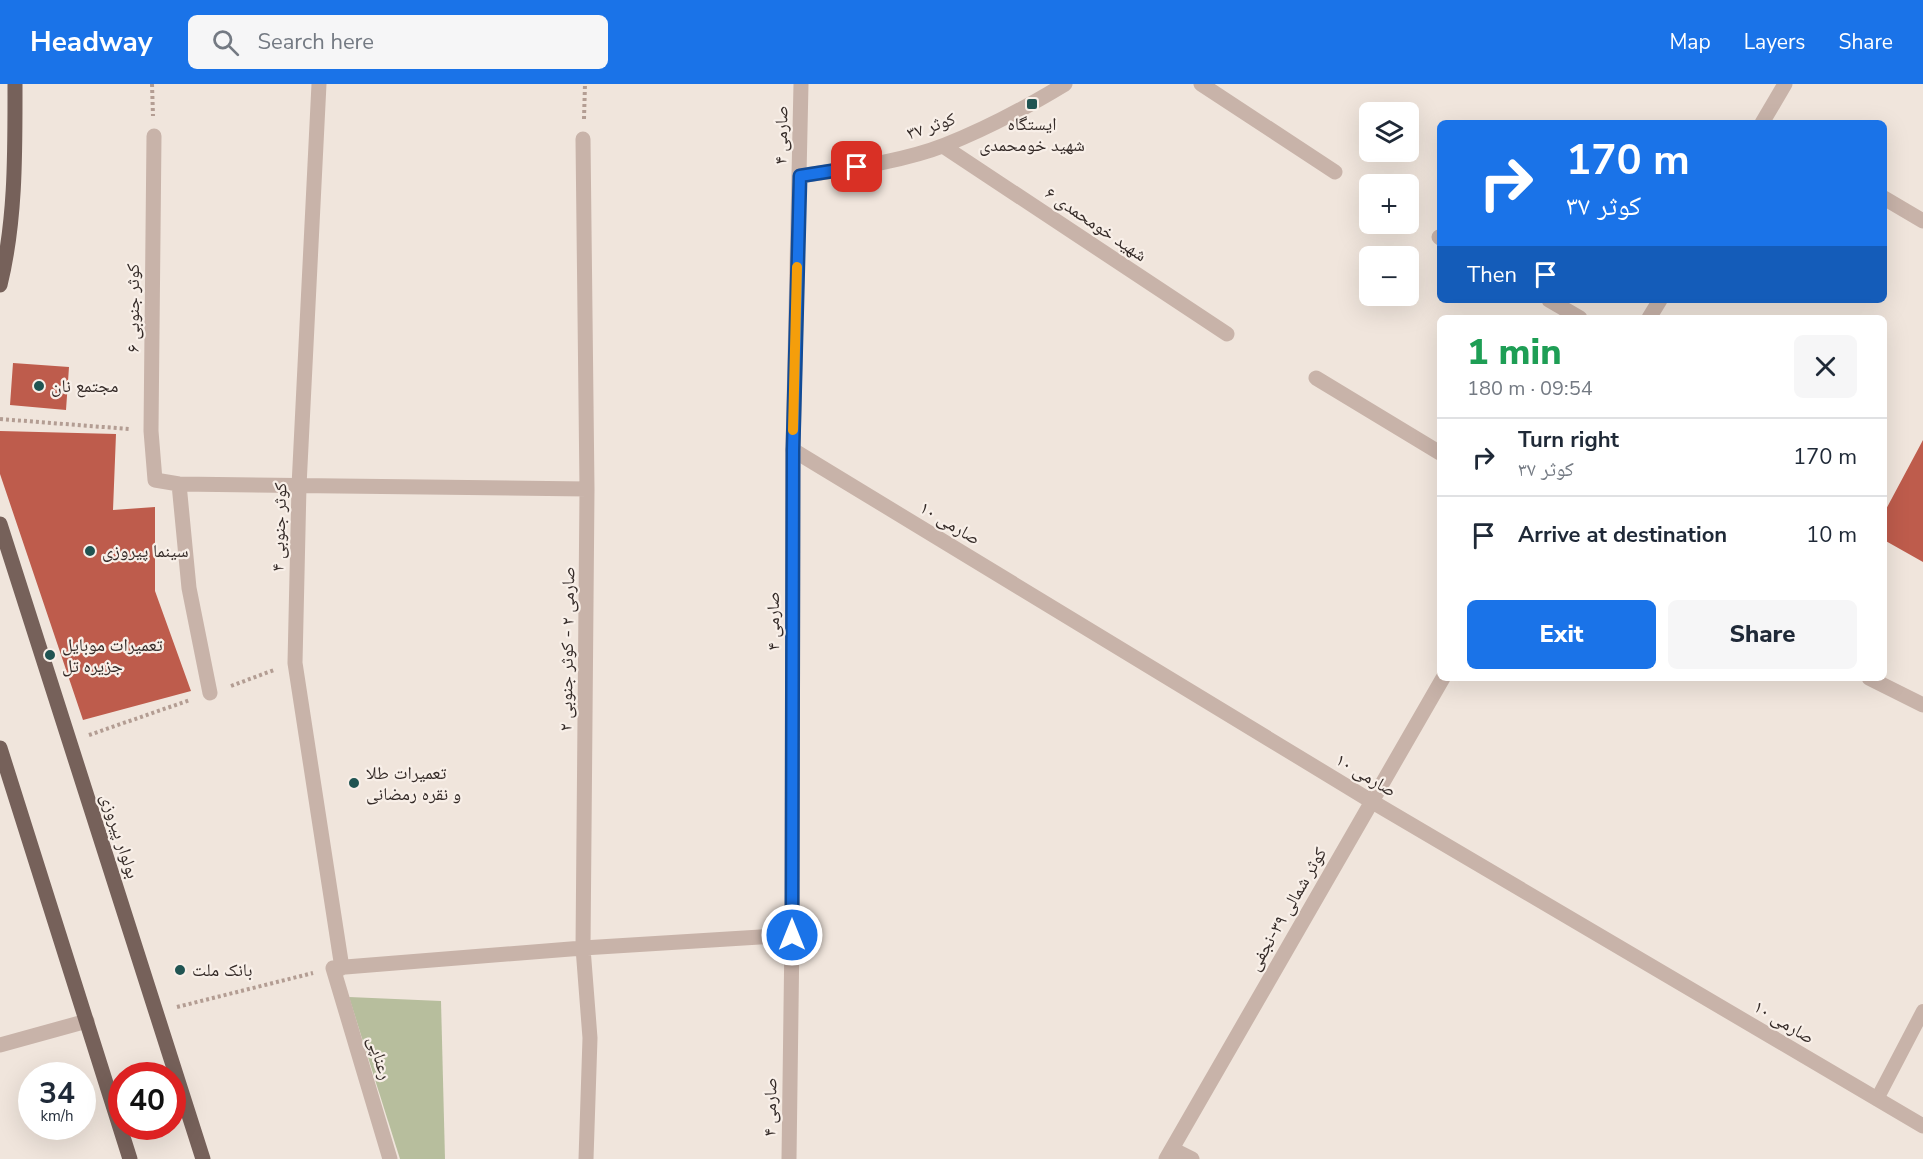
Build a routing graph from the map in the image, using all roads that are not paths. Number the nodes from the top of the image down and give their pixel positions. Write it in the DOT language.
graph roads {
  1 [pos="15,84"];
  2 [pos="319,84"];
  3 [pos="801,84"];
  4 [pos="1201,84"];
  5 [pos="1785,84"];
  6 [pos="1062,85"];
  7 [pos="1764,120"];
  8 [pos="154,136"];
  9 [pos="583,139"];
  10 [pos="943,146"];
  11 [pos="1335,172"];
  12 [pos="800,176"];
  13 [pos="1887,200"];
  14 [pos="1923,221"];
  15 [pos="0,285"];
  16 [pos="1554,303"];
  17 [pos="1575,315"];
  18 [pos="1227,334"];
  19 [pos="1316,378"];
  20 [pos="793,450"];
  21 [pos="1437,451"];
  22 [pos="179,484"];
  23 [pos="299,486"];
  24 [pos="587,489"];
  25 [pos="0,524"];
  26 [pos="1441,681"];
  27 [pos="1875,681"];
  28 [pos="210,693"];
  29 [pos="1923,705"];
  30 [pos="0,748"];
  31 [pos="1371,801"];
  32 [pos="792,935"];
  33 [pos="583,948"];
  34 [pos="337,968"];
  35 [pos="1923,1011"];
  36 [pos="87,1021"];
  37 [pos="0,1045"];
  38 [pos="1877,1099"];
  39 [pos="1923,1126"];
  40 [pos="1169,1154"];
  41 [pos="130,1159"];
  42 [pos="203,1159"];
  43 [pos="390,1159"];
  44 [pos="586,1159"];
  45 [pos="789,1159"];
  46 [pos="1192,1159"];
  1 -- 15 [label="main road"];
  2 -- 23 [label="street, کوثر جنوبی ۴"];
  3 -- 12 [label="street, صارمی ۴"];
  4 -- 11 [label="street"];
  5 -- 7 [label="street"];
  6 -- 10 [label="street, کوثر ۳۷"];
  8 -- 22 [label="street, کوثر جنوبی ۶"];
  9 -- 24 [label="street, صارمی ۲ - کوثر جنوبی ۲"];
  10 -- 12 [label="street, کوثر ۳۷"];
  10 -- 18 [label="street, شهید خومحمدی ۶"];
  12 -- 20 [label="street, صارمی ۴"];
  13 -- 14 [label="street"];
  16 -- 17 [label="street"];
  19 -- 21 [label="street"];
  20 -- 31 [label="street, صارمی ۱۰"];
  20 -- 32 [label="street, صارمی ۴"];
  22 -- 23 [label="street"];
  22 -- 28 [label="street"];
  23 -- 24 [label="street"];
  23 -- 34 [label="street, کوثر جنوبی ۴"];
  24 -- 33 [label="street, صارمی ۲ - کوثر جنوبی ۲"];
  25 -- 42 [label="main road, بولوار پیروزی"];
  26 -- 31 [label="street, کوثر شمالی ۳۹-نجفی"];
  27 -- 29 [label="street"];
  30 -- 36 [label="main road"];
  31 -- 38 [label="street, صارمی ۱۰"];
  31 -- 40 [label="street, کوثر شمالی ۳۹-نجفی"];
  32 -- 33 [label="street"];
  32 -- 45 [label="street, صارمی ۴"];
  33 -- 34 [label="street"];
  33 -- 44 [label="street, صارمی ۲ - کوثر جنوبی ۲"];
  34 -- 43 [label="street, رعناپی"];
  35 -- 38 [label="lane"];
  36 -- 37 [label="street"];
  36 -- 41 [label="main road"];
  38 -- 39 [label="street, صارمی ۱۰"];
  40 -- 46 [label="street"];
}
